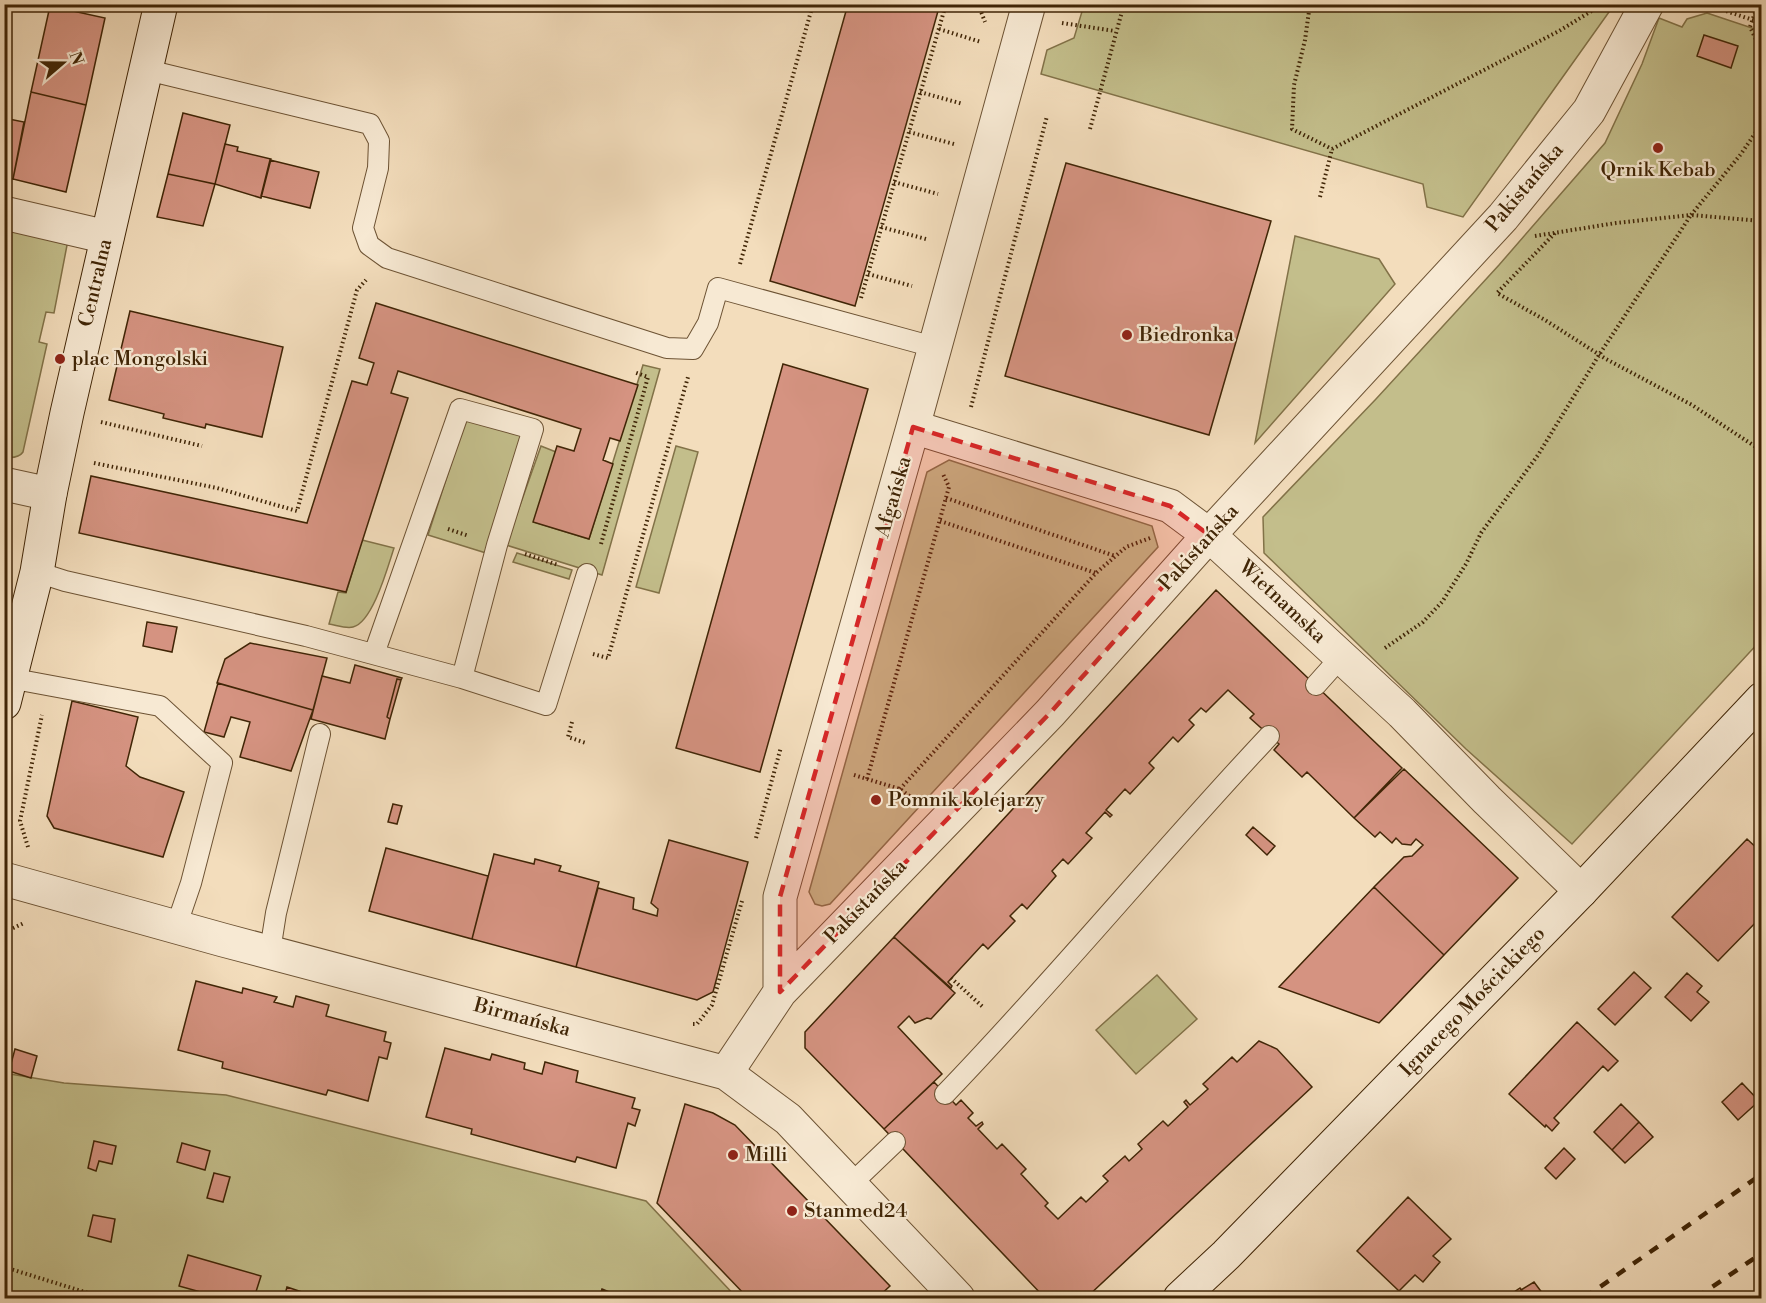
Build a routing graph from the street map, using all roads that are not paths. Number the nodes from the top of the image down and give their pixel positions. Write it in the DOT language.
graph roads {
  1 [pos="161,4"];
  2 [pos="1647,4"];
  3 [pos="1027,11"];
  4 [pos="147,70"];
  5 [pos="4,213"];
  6 [pos="107,237"];
  7 [pos="934,347"];
  8 [pos="913,427"];
  9 [pos="4,484"];
  10 [pos="50,494"];
  11 [pos="1209,536"];
  12 [pos="37,572"];
  13 [pos="587,574"];
  14 [pos="374,654"];
  15 [pos="1349,664"];
  16 [pos="462,678"];
  17 [pos="1316,685"];
  18 [pos="6,686"];
  19 [pos="1761,699"];
  20 [pos="320,734"];
  21 [pos="1269,736"];
  22 [pos="4,879"];
  23 [pos="1581,891"];
  24 [pos="176,927"];
  25 [pos="270,951"];
  26 [pos="780,992"];
  27 [pos="726,1073"];
  28 [pos="945,1094"];
  29 [pos="895,1142"];
  30 [pos="850,1185"];
  31 [pos="958,1299"];
  32 [pos="1179,1299"];
  1 -- 4 [label="street, Centralna"];
  2 -- 11 [label="street, Pakistańska"];
  3 -- 7 [label="street, Afgańska"];
  4 -- 6 [label="street, Centralna"];
  4 -- 7 [label="lane"];
  5 -- 6 [label="street"];
  6 -- 10 [label="street, Centralna"];
  7 -- 8 [label="street, Afgańska"];
  8 -- 11 [label="street, Wietnamska"];
  8 -- 26 [label="street, Afgańska"];
  9 -- 10 [label="street"];
  10 -- 12 [label="street, Centralna"];
  11 -- 15 [label="street, Wietnamska"];
  11 -- 26 [label="street, Pakistańska"];
  12 -- 14 [label="lane"];
  12 -- 18 [label="street, Centralna"];
  13 -- 16 [label="lane"];
  14 -- 16 [label="lane"];
  14 -- 16 [label="lane"];
  15 -- 17 [label="lane"];
  15 -- 23 [label="street, Wietnamska"];
  18 -- 24 [label="lane"];
  19 -- 23 [label="street, Ignacego Mościckiego"];
  20 -- 25 [label="lane"];
  21 -- 28 [label="lane"];
  22 -- 24 [label="street, Birmańska"];
  23 -- 32 [label="street, Ignacego Mościckiego"];
  24 -- 25 [label="street, Birmańska"];
  25 -- 27 [label="street, Birmańska"];
  26 -- 27 [label="street, Pakistańska"];
  27 -- 30 [label="street, Birmańska"];
  29 -- 30 [label="lane"];
  30 -- 31 [label="street, Birmańska"];
}
